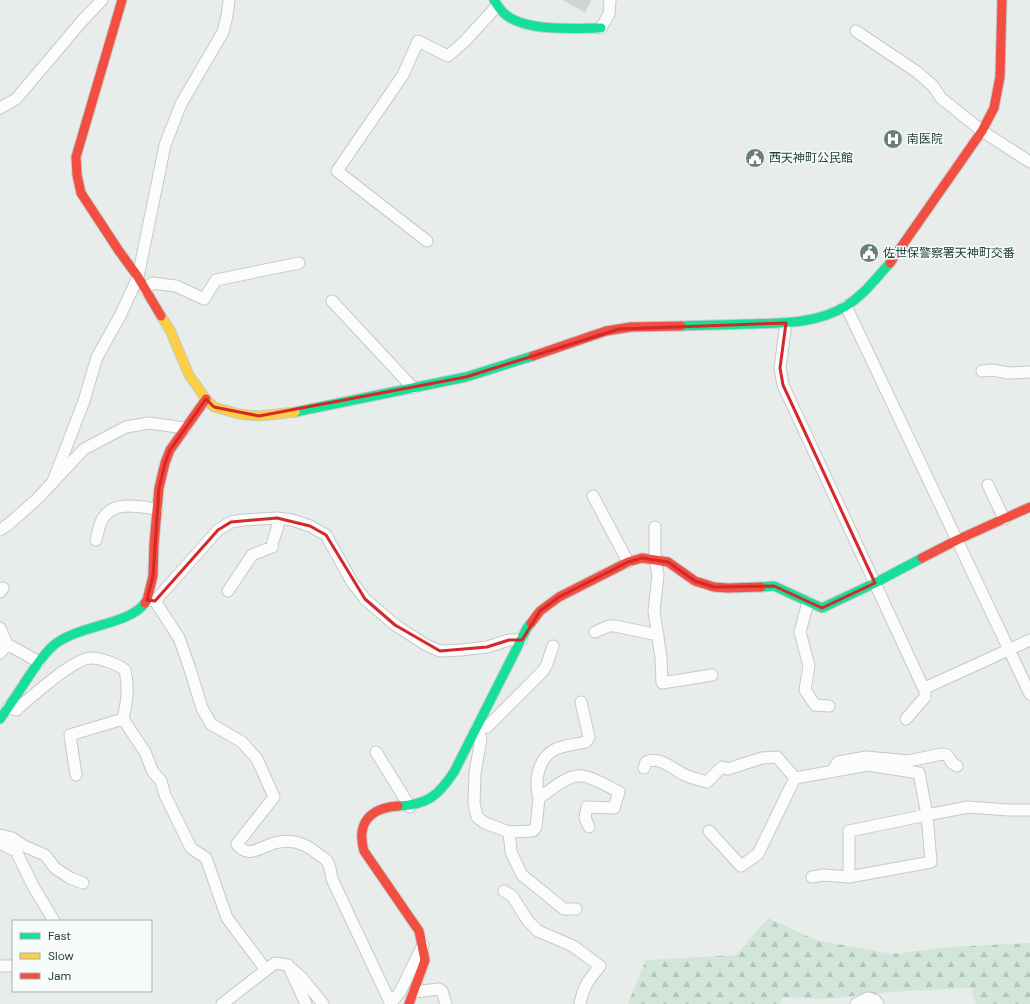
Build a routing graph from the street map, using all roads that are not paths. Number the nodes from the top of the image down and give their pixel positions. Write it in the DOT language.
graph roads {
  1 [pos="102,0"];
  2 [pos="122,0"];
  3 [pos="229,0"];
  4 [pos="610,0"];
  5 [pos="1002,0"];
  6 [pos="495,4"];
  7 [pos="601,28"];
  8 [pos="856,31"];
  9 [pos="0,108"];
  10 [pos="982,131"];
  11 [pos="1030,162"];
  12 [pos="427,241"];
  13 [pos="299,263"];
  14 [pos="138,277"];
  15 [pos="145,290"];
  16 [pos="332,301"];
  17 [pos="846,306"];
  18 [pos="786,323"];
  19 [pos="982,371"];
  20 [pos="1030,372"];
  21 [pos="413,388"];
  22 [pos="206,399"];
  23 [pos="185,428"];
  24 [pos="52,484"];
  25 [pos="988,485"];
  26 [pos="593,496"];
  27 [pos="1030,507"];
  28 [pos="157,509"];
  29 [pos="277,518"];
  30 [pos="1004,519"];
  31 [pos="655,527"];
  32 [pos="0,530"];
  33 [pos="96,540"];
  34 [pos="957,540"];
  35 [pos="655,558"];
  36 [pos="628,562"];
  37 [pos="875,583"];
  38 [pos="228,591"];
  39 [pos="151,600"];
  40 [pos="808,602"];
  41 [pos="0,628"];
  42 [pos="595,632"];
  43 [pos="658,635"];
  44 [pos="522,640"];
  45 [pos="1030,640"];
  46 [pos="7,644"];
  47 [pos="553,646"];
  48 [pos="1009,650"];
  49 [pos="0,653"];
  50 [pos="39,662"];
  51 [pos="712,675"];
  52 [pos="925,688"];
  53 [pos="1030,694"];
  54 [pos="581,702"];
  55 [pos="829,706"];
  56 [pos="8,707"];
  57 [pos="0,718"];
  58 [pos="123,719"];
  59 [pos="906,719"];
  60 [pos="477,728"];
  61 [pos="376,752"];
  62 [pos="957,766"];
  63 [pos="644,768"];
  64 [pos="832,772"];
  65 [pos="76,775"];
  66 [pos="795,778"];
  67 [pos="539,798"];
  68 [pos="410,807"];
  69 [pos="1030,810"];
  70 [pos="926,815"];
  71 [pos="589,827"];
  72 [pos="709,831"];
  73 [pos="510,832"];
  74 [pos="0,835"];
  75 [pos="0,843"];
  76 [pos="812,877"];
  77 [pos="849,877"];
  78 [pos="84,883"];
  79 [pos="504,891"];
  80 [pos="576,909"];
  81 [pos="53,920"];
  82 [pos="423,945"];
  83 [pos="288,965"];
  84 [pos="0,966"];
  85 [pos="12,966"];
  86 [pos="266,970"];
  87 [pos="414,992"];
  88 [pos="222,1004"];
  89 [pos="306,1004"];
  90 [pos="322,1004"];
  91 [pos="391,1004"];
  92 [pos="409,1004"];
  93 [pos="446,1004"];
  94 [pos="580,1004"];
  95 [pos="856,1004"];
  96 [pos="878,1004"];
  1 -- 9 [label="street"];
  2 -- 14 [label="street"];
  3 -- 14 [label="street"];
  4 -- 7 [label="street"];
  5 -- 10 [label="street"];
  6 -- 7 [label="street"];
  6 -- 12 [label="street"];
  8 -- 10 [label="street"];
  10 -- 11 [label="street"];
  10 -- 17 [label="street"];
  13 -- 15 [label="street"];
  14 -- 15 [label="street"];
  14 -- 24 [label="street"];
  15 -- 22 [label="street"];
  16 -- 21 [label="street"];
  17 -- 18 [label="street"];
  17 -- 34 [label="street"];
  18 -- 21 [label="street"];
  18 -- 37 [label="street"];
  19 -- 20 [label="street"];
  21 -- 22 [label="street"];
  22 -- 23 [label="street"];
  23 -- 24 [label="street"];
  23 -- 28 [label="street"];
  24 -- 32 [label="street"];
  25 -- 30 [label="street"];
  26 -- 36 [label="street"];
  27 -- 30 [label="street"];
  28 -- 33 [label="street"];
  28 -- 39 [label="street"];
  29 -- 38 [label="street"];
  29 -- 39 [label="street"];
  29 -- 44 [label="street"];
  30 -- 34 [label="street"];
  31 -- 35 [label="street"];
  34 -- 37 [label="street"];
  34 -- 48 [label="street"];
  35 -- 36 [label="street"];
  35 -- 40 [label="street"];
  35 -- 43 [label="street"];
  36 -- 44 [label="street"];
  37 -- 40 [label="street"];
  37 -- 52 [label="street"];
  39 -- 50 [label="street"];
  39 -- 91 [label="street"];
  40 -- 55 [label="street"];
  41 -- 46 [label="street"];
  42 -- 43 [label="street"];
  43 -- 51 [label="street"];
  44 -- 60 [label="street"];
  45 -- 48 [label="street"];
  46 -- 49 [label="street"];
  46 -- 50 [label="street"];
  47 -- 60 [label="street"];
  48 -- 52 [label="street"];
  48 -- 53 [label="street"];
  50 -- 56 [label="street"];
  52 -- 59 [label="street"];
  54 -- 67 [label="street"];
  56 -- 57 [label="street"];
  56 -- 58 [label="street"];
  58 -- 65 [label="street"];
  58 -- 86 [label="street"];
  60 -- 68 [label="street"];
  60 -- 73 [label="street"];
  61 -- 68 [label="street"];
  62 -- 64 [label="street"];
  63 -- 66 [label="street"];
  64 -- 66 [label="street"];
  64 -- 70 [label="street"];
  66 -- 72 [label="street"];
  67 -- 71 [label="street"];
  67 -- 73 [label="street"];
  68 -- 82 [label="street"];
  69 -- 70 [label="street"];
  70 -- 77 [label="street"];
  70 -- 77 [label="street"];
  73 -- 80 [label="street"];
  74 -- 78 [label="street"];
  75 -- 81 [label="street"];
  76 -- 77 [label="street"];
  79 -- 94 [label="street"];
  82 -- 87 [label="street"];
  82 -- 91 [label="street"];
  83 -- 86 [label="street"];
  83 -- 89 [label="street"];
  83 -- 90 [label="street"];
  84 -- 85 [label="street"];
  86 -- 88 [label="street"];
  87 -- 92 [label="street"];
  87 -- 93 [label="street"];
  95 -- 96 [label="street"];
}
